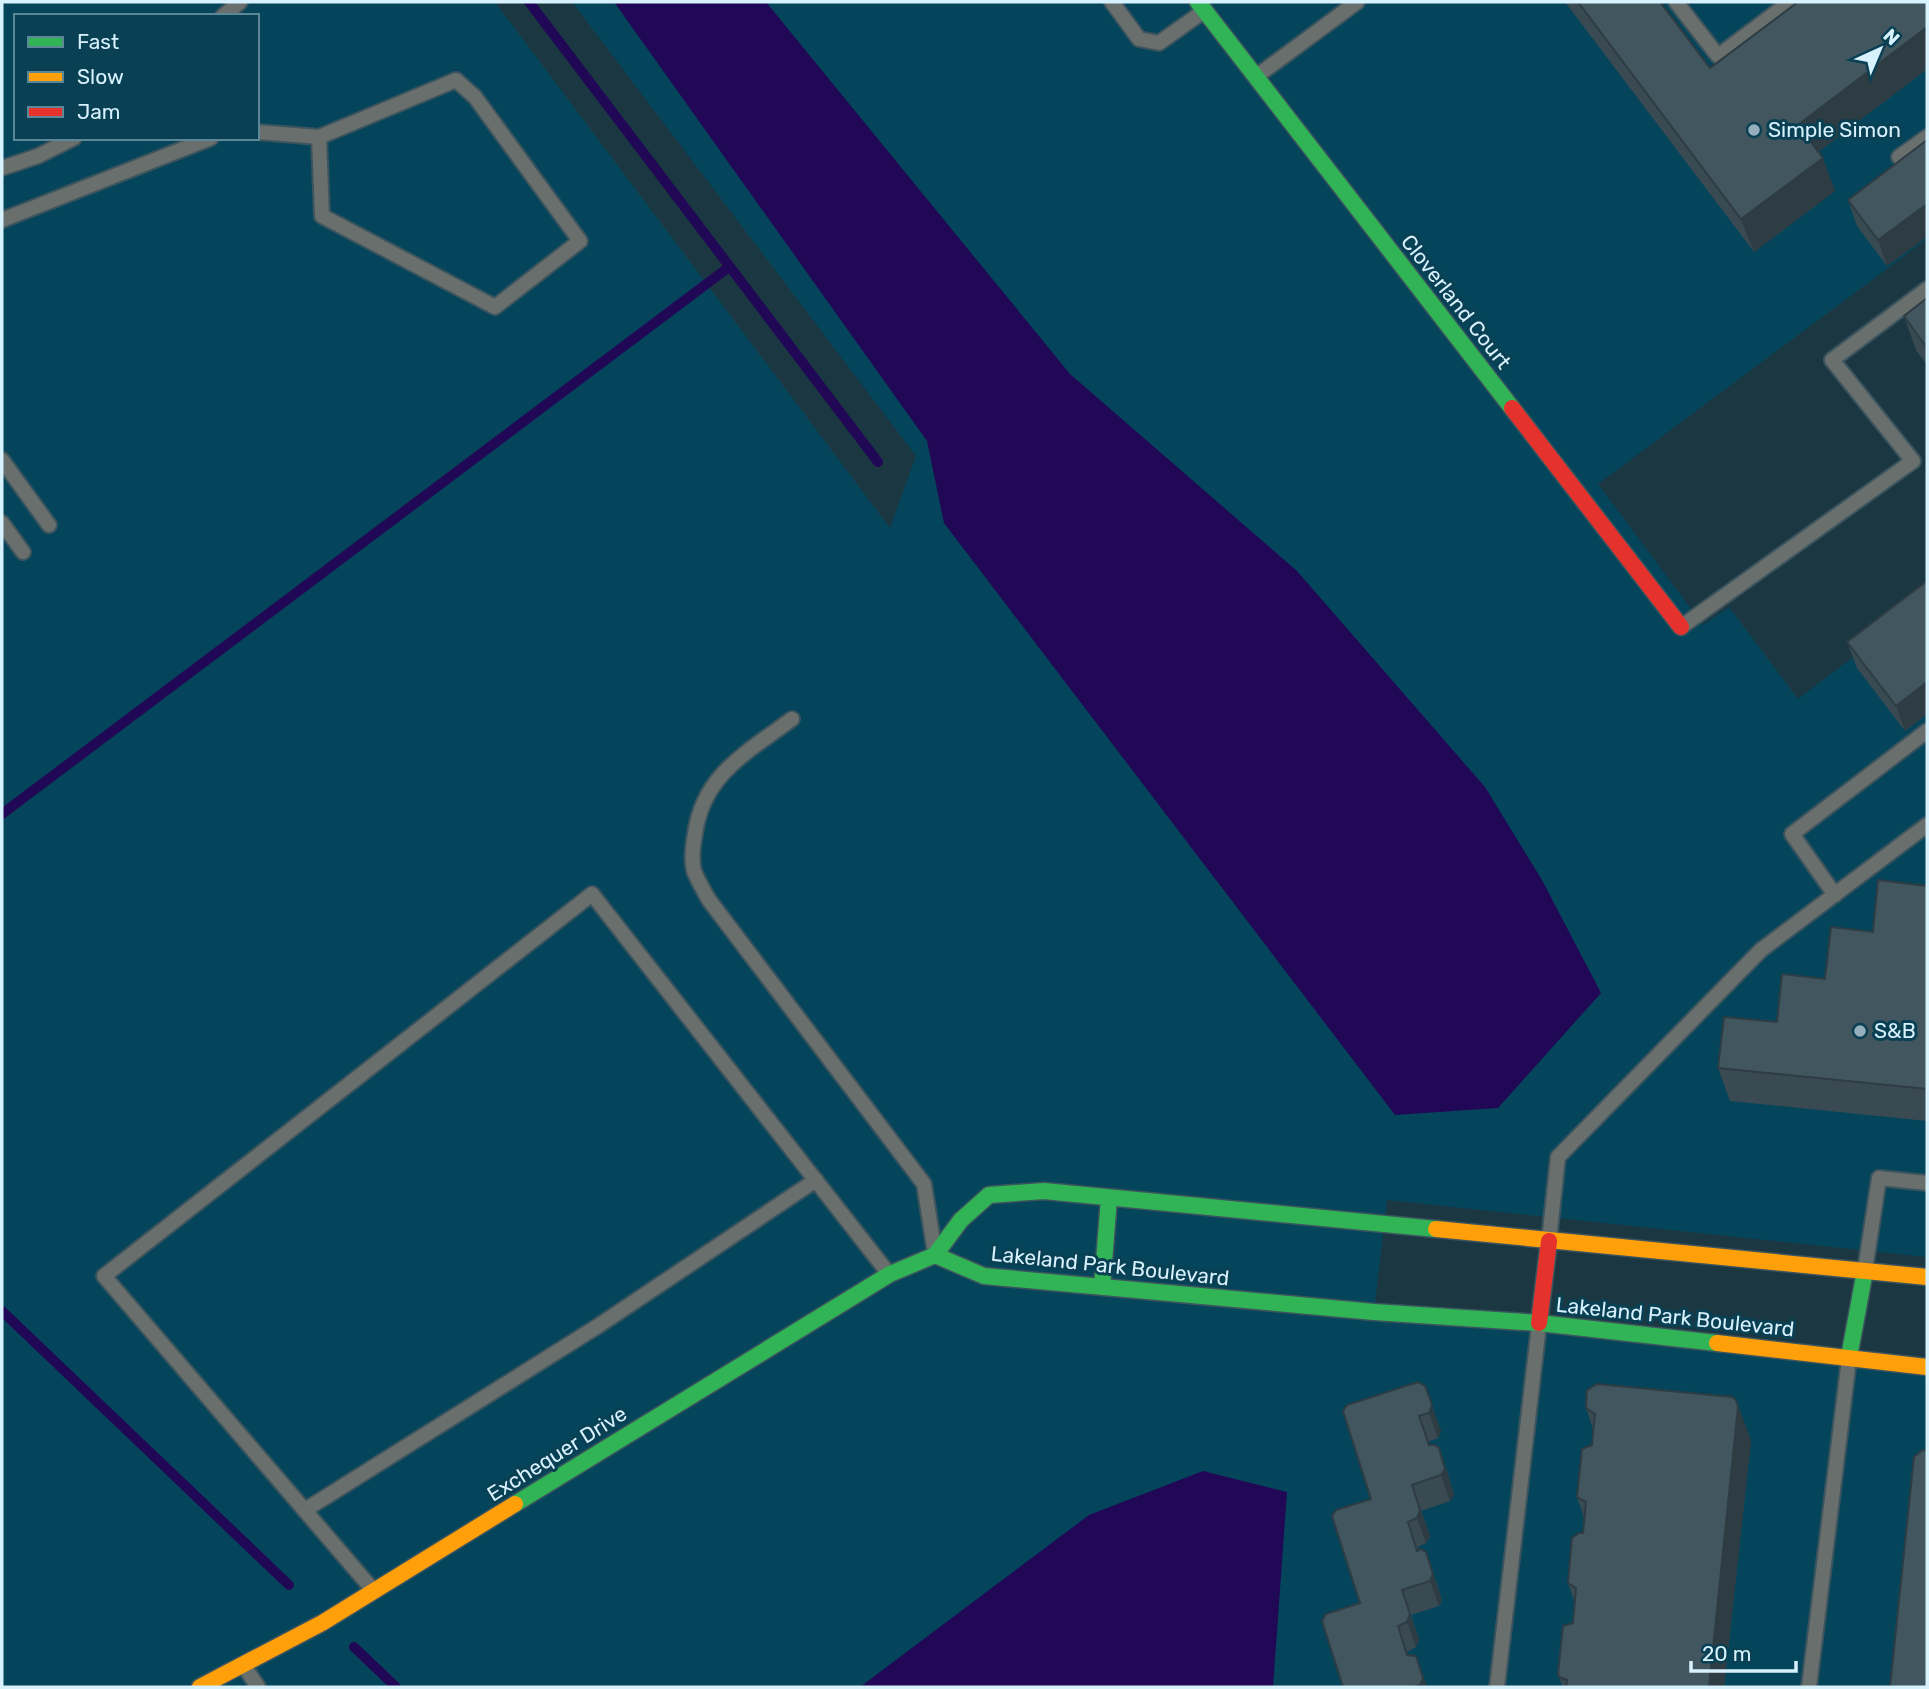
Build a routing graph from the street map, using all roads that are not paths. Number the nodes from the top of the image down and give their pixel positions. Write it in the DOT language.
graph roads {
  1 [pos="240,2"];
  2 [pos="1112,2"];
  3 [pos="1357,2"];
  4 [pos="1676,2"];
  5 [pos="1790,2"];
  6 [pos="1201,6"];
  7 [pos="225,14"];
  8 [pos="1256,77"];
  9 [pos="259,132"];
  10 [pos="1927,136"];
  11 [pos="319,138"];
  12 [pos="70,140"];
  13 [pos="206,140"];
  14 [pos="1899,157"];
  15 [pos="2,168"];
  16 [pos="2,220"];
  17 [pos="1927,289"];
  18 [pos="2,460"];
  19 [pos="2,523"];
  20 [pos="49,525"];
  21 [pos="23,552"];
  22 [pos="1681,627"];
  23 [pos="792,719"];
  24 [pos="1927,731"];
  25 [pos="1927,825"];
  26 [pos="1835,895"];
  27 [pos="816,1180"];
  28 [pos="1927,1183"];
  29 [pos="1110,1198"];
  30 [pos="1549,1241"];
  31 [pos="936,1255"];
  32 [pos="1865,1271"];
  33 [pos="890,1274"];
  34 [pos="1927,1277"];
  35 [pos="1102,1287"];
  36 [pos="1539,1324"];
  37 [pos="1849,1357"];
  38 [pos="1927,1367"];
  39 [pos="305,1510"];
  40 [pos="374,1591"];
  41 [pos="243,1665"];
  42 [pos="201,1687"];
  43 [pos="257,1687"];
  44 [pos="1497,1687"];
  45 [pos="1809,1687"];
  1 -- 7 [label="lane"];
  2 -- 6 [label="lane"];
  3 -- 8 [label="lane"];
  4 -- 5 [label="lane"];
  6 -- 8 [label="street, Cloverland Court"];
  8 -- 22 [label="street, Cloverland Court"];
  9 -- 11 [label="lane"];
  10 -- 14 [label="lane"];
  11 -- 11 [label="lane"];
  12 -- 15 [label="lane"];
  13 -- 16 [label="lane"];
  17 -- 22 [label="lane"];
  18 -- 20 [label="lane"];
  19 -- 21 [label="lane"];
  23 -- 31 [label="lane"];
  24 -- 26 [label="lane"];
  25 -- 26 [label="lane"];
  26 -- 30 [label="lane"];
  27 -- 33 [label="lane"];
  27 -- 39 [label="lane"];
  27 -- 39 [label="lane"];
  28 -- 32 [label="lane"];
  29 -- 30 [label="street"];
  29 -- 31 [label="street"];
  29 -- 35 [label="street"];
  30 -- 32 [label="street"];
  30 -- 36 [label="street"];
  31 -- 33 [label="street, Exchequer Drive"];
  31 -- 35 [label="street, Lakeland Park Boulevard"];
  32 -- 34 [label="street"];
  32 -- 37 [label="street"];
  33 -- 40 [label="street, Exchequer Drive"];
  35 -- 36 [label="street, Lakeland Park Boulevard"];
  36 -- 37 [label="street, Lakeland Park Boulevard"];
  36 -- 44 [label="lane"];
  37 -- 38 [label="street, Lakeland Park Boulevard"];
  37 -- 45 [label="lane"];
  39 -- 40 [label="lane"];
  40 -- 41 [label="street, Exchequer Drive"];
  41 -- 42 [label="street, Exchequer Drive"];
  41 -- 43 [label="lane"];
}
